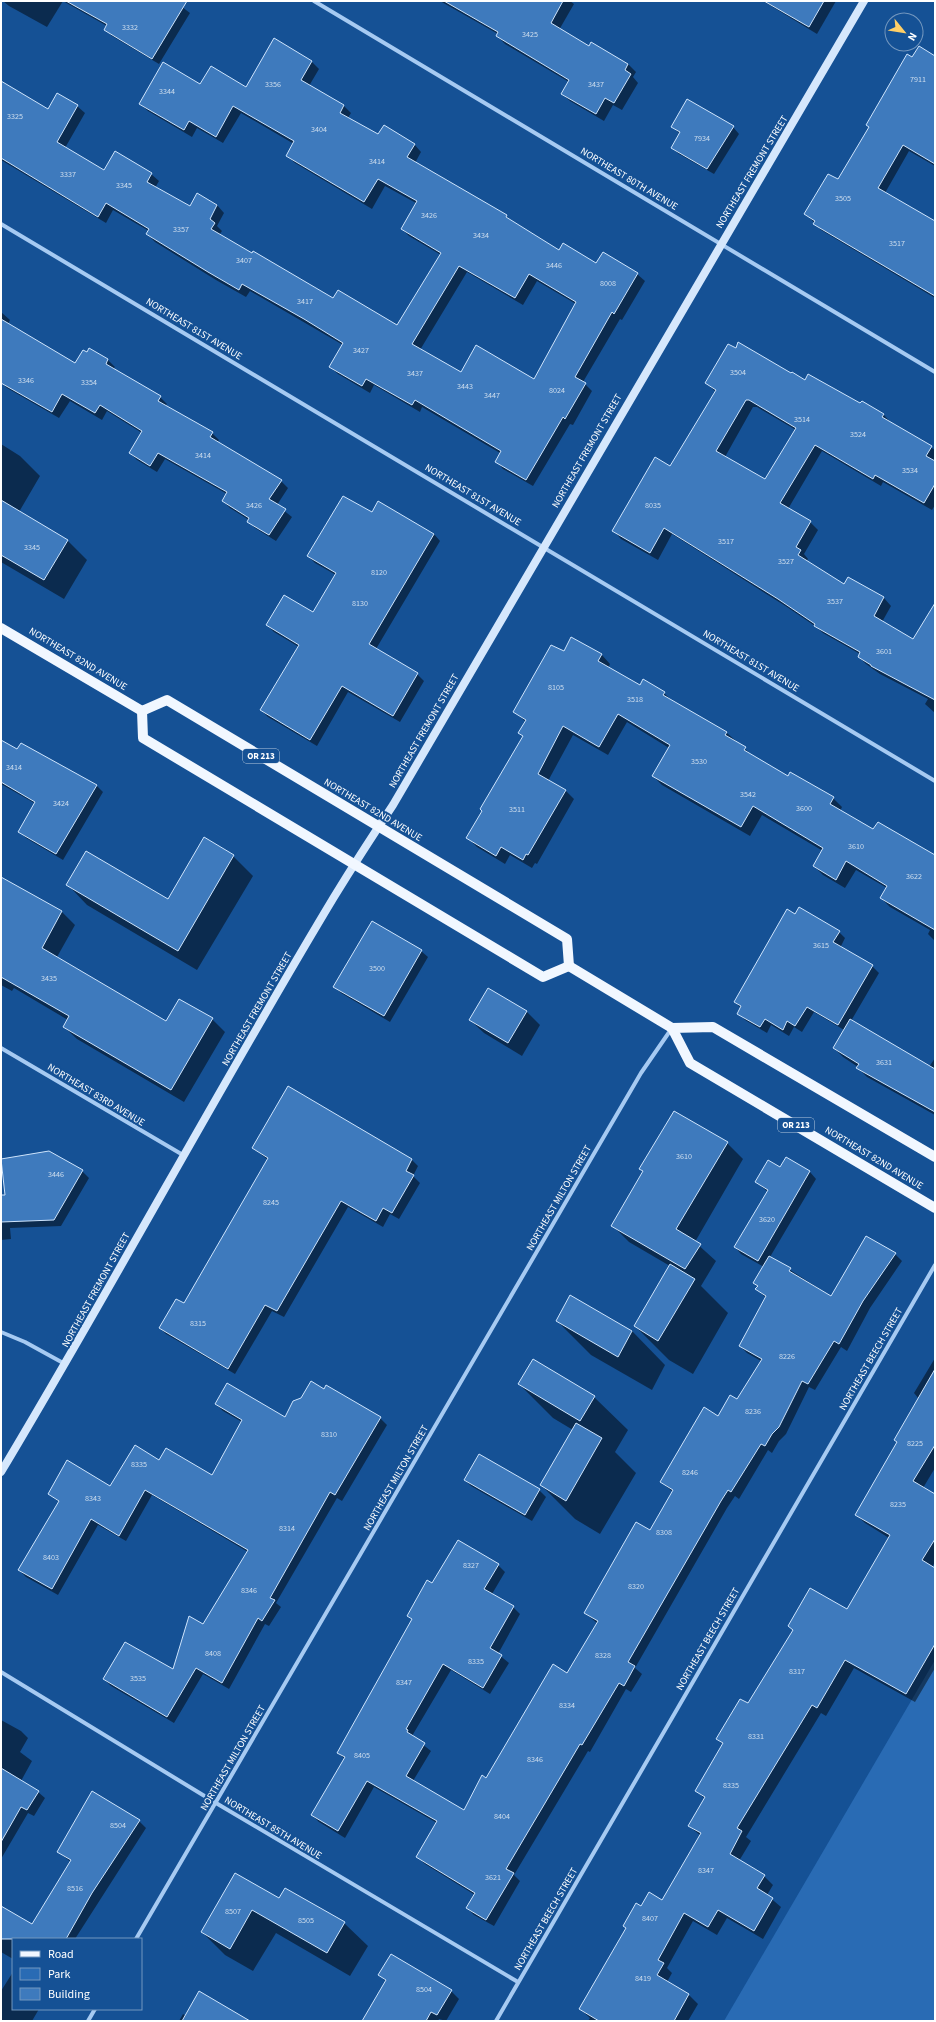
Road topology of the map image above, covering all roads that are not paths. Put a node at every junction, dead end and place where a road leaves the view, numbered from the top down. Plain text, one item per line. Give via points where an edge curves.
1 (314, 1) edge
2 (864, 1) edge
3 (1, 224) edge
4 (721, 243) junction
5 (935, 372) edge
6 (543, 546) junction
7 (1, 628) edge
8 (142, 711) junction
9 (935, 781) edge
10 (378, 828) junction
11 (355, 865) junction
12 (569, 966) junction
13 (672, 1028) junction
14 (1, 1048) edge
15 (184, 1155) junction
16 (935, 1157) edge
17 (935, 1208) edge
18 (935, 1264) edge
19 (1, 1332) edge
20 (66, 1364) junction
21 (1, 1472) edge
22 (1, 1672) edge
23 (216, 1803) junction
24 (137, 1938) edge
25 (518, 1982) junction
26 (95, 2010) edge
27 (88, 2021) edge
28 (496, 2021) edge

1 - 4 street, NORTHEAST 80TH AVENUE
2 - 4 street, NORTHEAST FREMONT STREET
3 - 6 street, NORTHEAST 81ST AVENUE
4 - 5 street, NORTHEAST 80TH AVENUE
4 - 6 street, NORTHEAST FREMONT STREET
6 - 9 street, NORTHEAST 81ST AVENUE
6 - 10 street, NORTHEAST FREMONT STREET
7 - 8 main road, NORTHEAST 82ND AVENUE
8 - 10 main road, NORTHEAST 82ND AVENUE / OR 213 via 167,700
8 - 11 main road via 143,738
10 - 11 street, NORTHEAST FREMONT STREET
10 - 12 main road, NORTHEAST 82ND AVENUE / OR 213 via 567,939
11 - 12 main road via 543,977
11 - 15 street, NORTHEAST FREMONT STREET
12 - 13 main road
13 - 16 main road via 713,1027
13 - 17 main road, NORTHEAST 82ND AVENUE / OR 213 via 690,1063
13 - 23 street, NORTHEAST MILTON STREET via 641,1073
14 - 15 street, NORTHEAST 83RD AVENUE
15 - 20 street, NORTHEAST FREMONT STREET
18 - 25 street, NORTHEAST BEECH STREET
19 - 20 street
20 - 21 street, NORTHEAST FREMONT STREET
22 - 23 street, NORTHEAST 85TH AVENUE
23 - 24 street, NORTHEAST MILTON STREET
23 - 25 street, NORTHEAST 85TH AVENUE
25 - 28 street, NORTHEAST BEECH STREET
26 - 27 street

